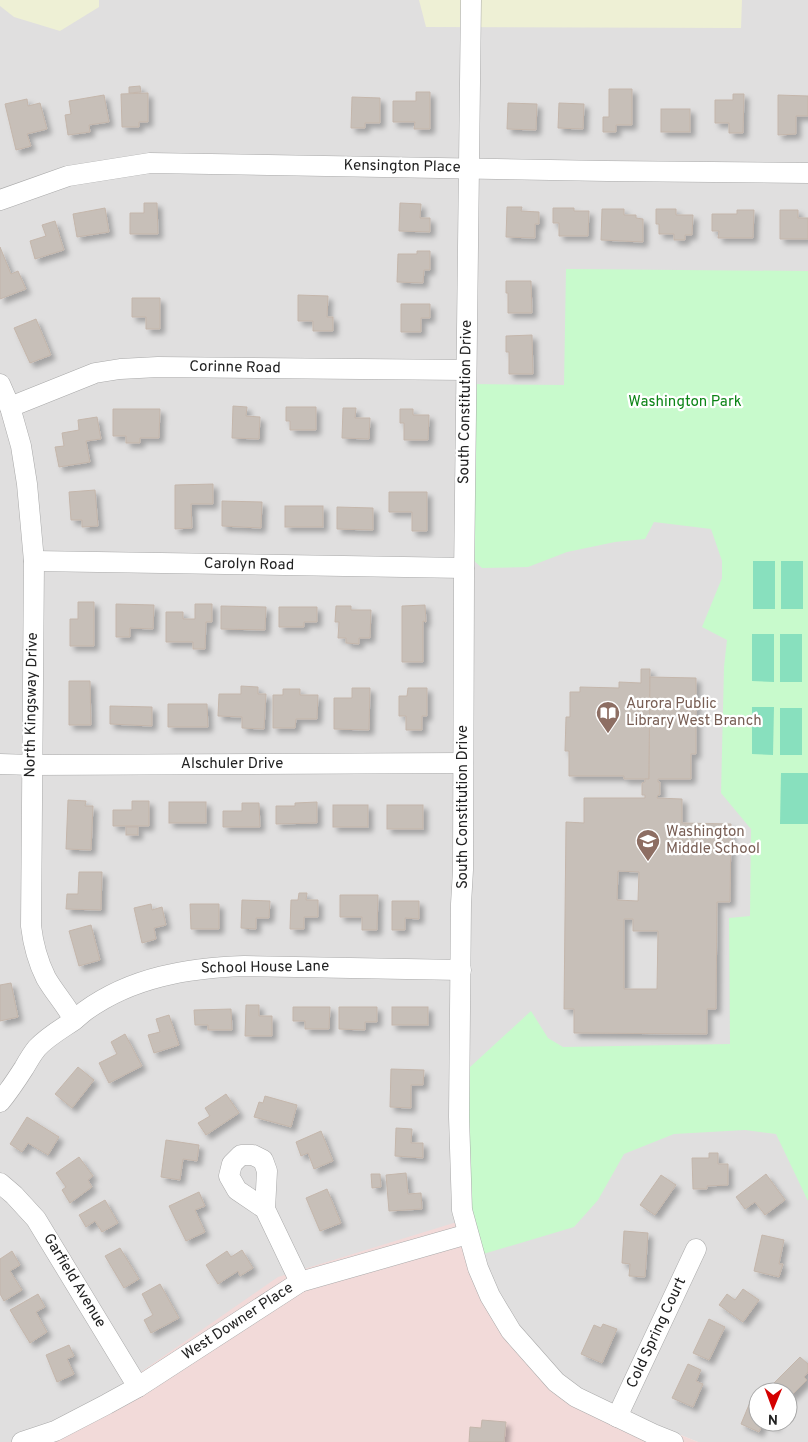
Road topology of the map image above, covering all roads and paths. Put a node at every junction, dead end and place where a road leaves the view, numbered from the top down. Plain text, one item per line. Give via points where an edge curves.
1 (471, 0) edge
2 (469, 168) junction
3 (808, 173) edge
4 (0, 200) edge
5 (466, 370) junction
6 (0, 384) edge
7 (10, 407) junction
8 (34, 561) junction
9 (464, 568) junction
10 (463, 763) junction
11 (0, 764) edge
12 (32, 765) junction
13 (461, 970) junction
14 (74, 1020) junction
15 (0, 1102) edge
16 (0, 1183) edge
17 (265, 1210) dead end
18 (468, 1234) junction
19 (696, 1249) dead end
20 (300, 1282) junction
21 (138, 1387) junction
22 (617, 1417) junction
23 (22, 1442) edge
24 (673, 1442) edge

1 - 2 street, South Constitution Drive
2 - 3 street, Kensington Place
2 - 4 street, Kensington Place via 150,163 68,176
2 - 5 street, South Constitution Drive
5 - 7 street, Corinne Road via 120,368 95,373
5 - 9 street, South Constitution Drive
6 - 7 street, North Kingsway Drive
7 - 8 street, North Kingsway Drive via 27,484
8 - 9 street, Carolyn Road
8 - 12 street, North Kingsway Drive
9 - 10 street, South Constitution Drive
10 - 12 street, Alschuler Drive
10 - 13 street, South Constitution Drive
11 - 12 street, Alschuler Drive
12 - 14 street, North Kingsway Drive via 32,938 46,978
13 - 14 street, School House Lane via 244,966 185,970 127,988
13 - 18 street, South Constitution Drive via 462,1210
14 - 15 street, School House Lane via 36,1049
16 - 21 street, Garfield Avenue via 36,1219
17 - 20 street
18 - 20 street, West Downer Place
18 - 22 street, South Constitution Drive via 490,1296 511,1331 556,1382 576,1397
19 - 22 street, Cold Spring Court
20 - 21 street, West Downer Place
21 - 23 street, West Downer Place via 55,1431
22 - 24 street, South Constitution Drive

